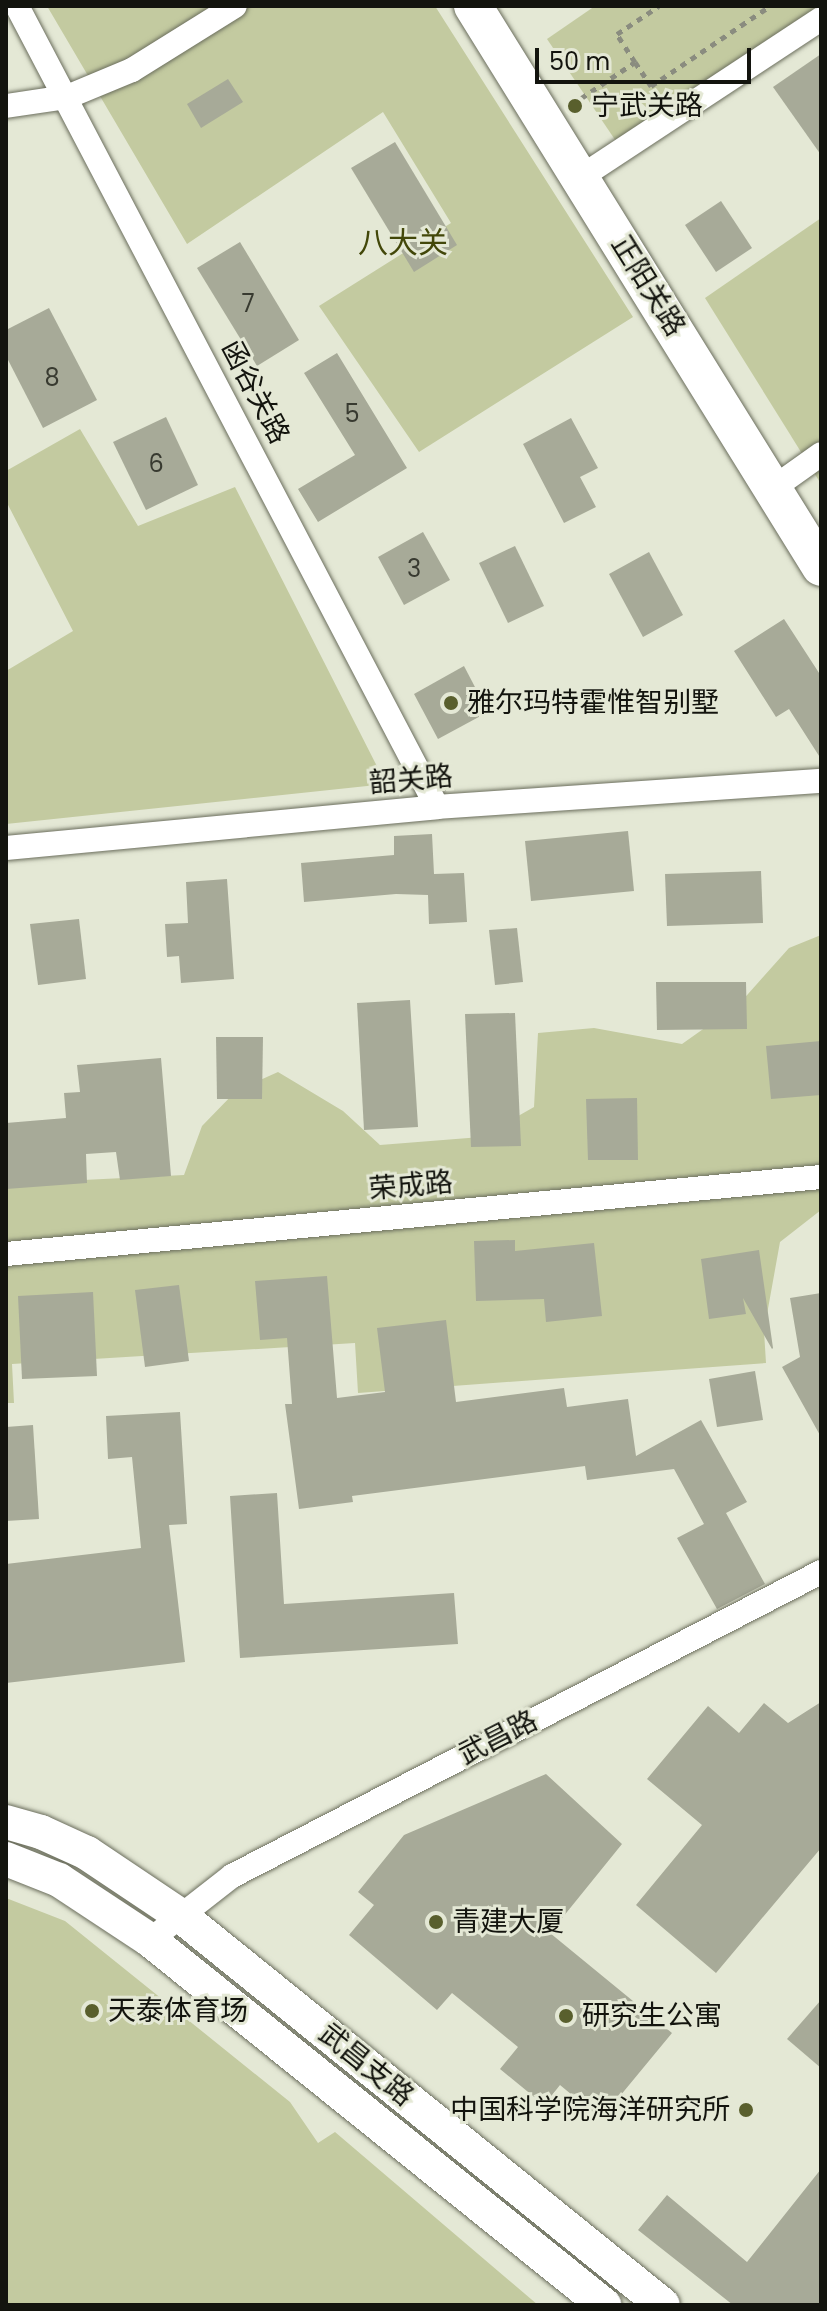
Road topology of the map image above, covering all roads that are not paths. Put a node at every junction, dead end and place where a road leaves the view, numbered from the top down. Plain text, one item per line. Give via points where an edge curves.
1 (17, 6) edge
2 (235, 6) edge
3 (473, 6) edge
4 (821, 19) edge
5 (67, 97) junction
6 (6, 106) edge
7 (581, 177) junction
8 (821, 454) edge
9 (772, 489) junction
10 (821, 567) edge
11 (821, 781) edge
12 (437, 807) junction
13 (6, 848) edge
14 (821, 1177) edge
15 (6, 1254) edge
16 (821, 1572) edge
17 (6, 1822) edge
18 (6, 1859) edge
19 (181, 1916) junction
20 (150, 1940) junction
21 (604, 2305) edge
22 (663, 2305) edge

1 - 5 street, 函谷关路
2 - 5 street via 132,70
3 - 7 main road, 正阳关路
4 - 7 street
5 - 6 street
5 - 12 street, 函谷关路
7 - 9 main road, 正阳关路
8 - 9 street
9 - 10 main road, 正阳关路
11 - 12 street, 韶关路
12 - 13 street, 韶关路
14 - 15 street, 荣成路
16 - 19 street, 武昌路 via 232,1876
17 - 19 street via 87,1853
18 - 20 street via 59,1880
19 - 20 street, 武昌路
19 - 22 street, 武昌支路
20 - 21 street, 武昌支路

